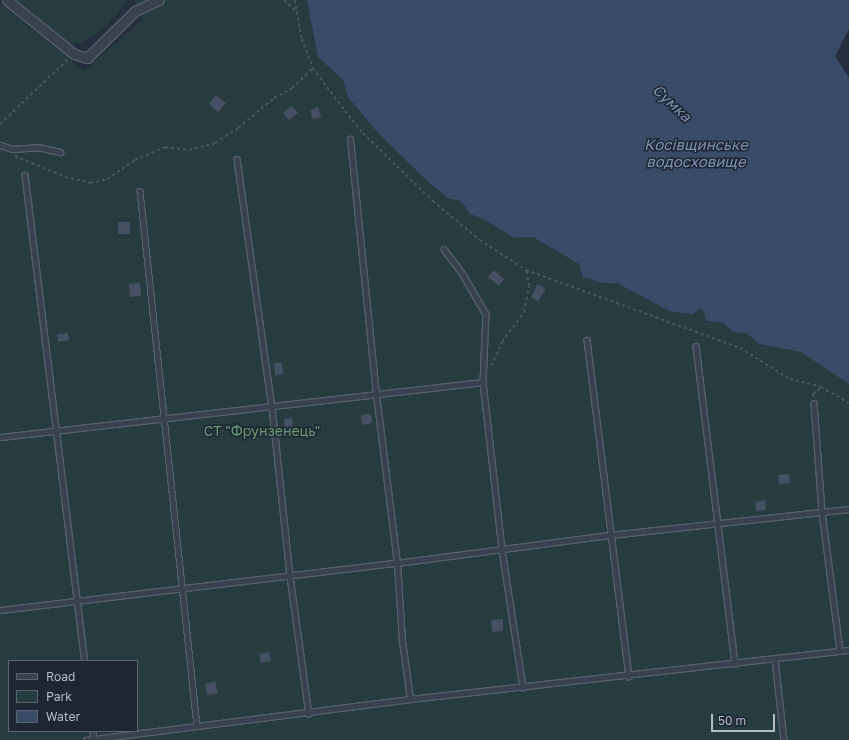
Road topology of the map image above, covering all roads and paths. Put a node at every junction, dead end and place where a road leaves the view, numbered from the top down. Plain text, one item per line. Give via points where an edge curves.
1 (7, 0) edge
2 (159, 0) edge
3 (284, 0) edge
4 (295, 0) edge
5 (299, 13) junction
6 (74, 54) junction
7 (313, 68) junction
8 (0, 124) edge
9 (350, 139) dead end
10 (0, 145) edge
11 (60, 152) dead end
12 (12, 154) dead end
13 (236, 159) dead end
14 (25, 175) dead end
15 (140, 191) dead end
16 (444, 249) dead end
17 (526, 270) junction
18 (587, 340) dead end
19 (696, 346) dead end
20 (489, 368) dead end
21 (482, 382) junction
22 (821, 386) junction
23 (376, 395) junction
24 (814, 403) joint
25 (849, 403) edge
26 (272, 407) junction
27 (162, 421) junction
28 (58, 432) junction
29 (0, 438) edge
30 (849, 509) edge
31 (822, 512) junction
32 (716, 523) junction
33 (610, 535) junction
34 (502, 550) junction
35 (397, 563) junction
36 (290, 576) junction
37 (183, 588) junction
38 (78, 600) junction
39 (0, 610) edge
40 (849, 650) edge
41 (840, 651) junction
42 (775, 659) junction
43 (85, 660) edge
44 (735, 664) junction
45 (628, 676) junction
46 (523, 687) junction
47 (410, 699) junction
48 (309, 714) junction
49 (197, 726) junction
50 (94, 739) edge
51 (86, 740) edge
52 (784, 740) edge

1 - 6 street
2 - 6 street via 135,11 94,54 87,58
3 - 5 path
4 - 5 path
5 - 7 path via 302,39
6 - 8 path
7 - 12 path via 292,88 274,98 238,128 215,143 189,150 165,147 136,160 107,179 90,183 65,177
7 - 17 path via 363,133 433,201 480,240
9 - 23 lane
10 - 11 lane via 12,149 38,147
13 - 26 lane
14 - 28 lane
15 - 27 lane
16 - 21 lane via 462,273 486,314
17 - 20 path via 529,286 524,312 502,342
17 - 22 path via 740,348 790,379
18 - 33 lane
19 - 32 lane
21 - 23 lane
21 - 34 lane
22 - 24 path via 813,394
22 - 25 path
23 - 26 lane
23 - 35 lane
24 - 31 lane
26 - 27 lane
26 - 36 lane
27 - 28 lane
27 - 37 lane
28 - 29 lane
28 - 38 lane
30 - 31 lane
31 - 32 lane
31 - 41 lane
32 - 33 lane
32 - 44 lane
33 - 34 lane
33 - 45 lane
34 - 35 lane
34 - 46 lane
35 - 36 lane
35 - 47 lane via 402,641
36 - 37 lane
36 - 48 lane
37 - 38 lane
37 - 49 lane
38 - 39 lane
38 - 43 lane
40 - 41 lane
41 - 42 lane
42 - 44 lane
42 - 52 lane
44 - 45 lane
45 - 46 lane
46 - 47 lane
47 - 48 lane
48 - 49 lane
49 - 50 lane
50 - 51 lane

